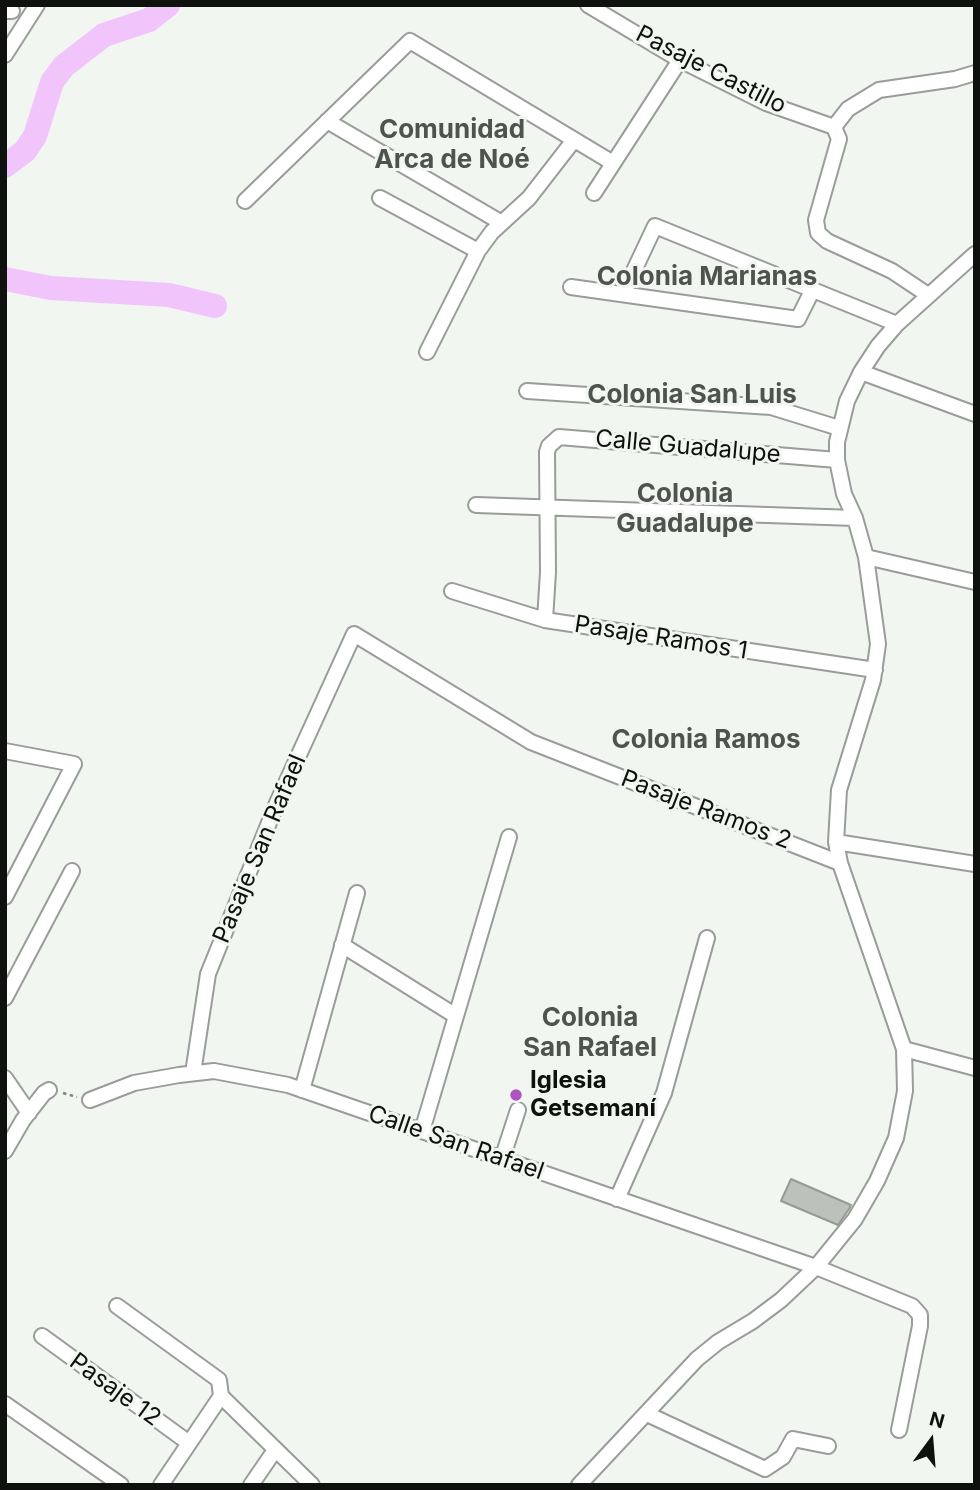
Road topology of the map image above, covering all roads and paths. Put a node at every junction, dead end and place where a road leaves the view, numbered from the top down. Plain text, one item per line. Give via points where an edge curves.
1 (37, 5) edge
2 (588, 5) edge
3 (604, 9) edge
4 (5, 55) edge
5 (680, 60) junction
6 (975, 73) edge
7 (327, 121) junction
8 (835, 128) junction
9 (574, 140) junction
10 (613, 163) junction
11 (594, 193) dead end
12 (380, 198) dead end
13 (245, 201) dead end
14 (502, 223) junction
15 (478, 251) junction
16 (975, 254) edge
17 (570, 287) dead end
18 (813, 289) junction
19 (623, 294) junction
20 (928, 295) junction
21 (897, 324) junction
22 (427, 352) dead end
23 (861, 372) junction
24 (527, 391) dead end
25 (975, 414) edge
26 (839, 428) junction
27 (837, 460) junction
28 (476, 505) dead end
29 (547, 508) junction
30 (855, 518) junction
31 (866, 557) junction
32 (975, 582) edge
33 (452, 591) dead end
34 (545, 620) junction
35 (354, 634) joint
36 (875, 670) junction
37 (5, 751) edge
38 (509, 837) dead end
39 (836, 842) junction
40 (841, 863) junction
41 (975, 864) edge
42 (72, 871) dead end
43 (6, 892) edge
44 (357, 893) dead end
45 (706, 938) dead end
46 (342, 945) junction
47 (5, 999) edge
48 (456, 1016) junction
49 (904, 1049) junction
50 (975, 1068) edge
51 (193, 1073) junction
52 (5, 1078) edge
53 (49, 1090) joint
54 (302, 1090) junction
55 (90, 1100) joint
56 (518, 1110) dead end
57 (29, 1113) junction
58 (422, 1131) junction
59 (6, 1146) edge
60 (502, 1159) junction
61 (617, 1199) junction
62 (816, 1268) junction
63 (117, 1306) dead end
64 (42, 1336) dead end
65 (221, 1396) junction
66 (5, 1404) edge
67 (647, 1413) junction
68 (899, 1430) dead end
69 (189, 1443) junction
70 (828, 1446) dead end
71 (275, 1450) junction
72 (114, 1483) edge
73 (161, 1485) edge
74 (251, 1485) edge
75 (312, 1485) edge
76 (579, 1485) edge

1 - 4 street
2 - 3 street, Pasaje Castillo
3 - 5 street, Pasaje Castillo
5 - 8 street, Pasaje Castillo via 766,103
5 - 10 street
6 - 8 street via 879,90 848,109
7 - 9 street via 410,41
7 - 13 street
7 - 14 street
8 - 20 street via 839,139 816,220 818,233
9 - 10 street
9 - 14 street via 529,198
10 - 11 street
12 - 15 street
14 - 15 street
15 - 22 street
16 - 20 street
17 - 19 street
18 - 19 street via 799,319
18 - 19 street via 655,226
18 - 21 street
20 - 21 street
21 - 23 street
23 - 25 street
23 - 26 street
24 - 26 street via 771,408
26 - 27 street
27 - 29 street, Calle Guadalupe via 559,437 547,452
27 - 30 street
28 - 29 street
29 - 30 street
29 - 34 street
30 - 31 street
31 - 32 street
31 - 36 street via 878,644
33 - 34 street, Pasaje Ramos 1
34 - 36 street, Pasaje Ramos 1
35 - 40 street, Pasaje Ramos 2 via 531,742
35 - 51 street, Pasaje San Rafael via 277,803 208,974
36 - 39 street via 839,790
37 - 43 street via 74,764
38 - 48 street
39 - 40 street
39 - 41 street
40 - 49 street
42 - 47 street
44 - 46 street
45 - 61 street via 664,1093
46 - 48 street
46 - 54 street
48 - 58 street
49 - 50 street
49 - 62 street via 905,1091 896,1138 855,1219
51 - 54 street, Calle San Rafael via 214,1071
51 - 55 street, Calle San Rafael via 134,1083
52 - 57 street
53 - 55 path
53 - 57 street
54 - 58 street, Calle San Rafael
56 - 60 street
57 - 59 street
58 - 60 street, Calle San Rafael
60 - 61 street, Calle San Rafael
61 - 62 street, Calle San Rafael
62 - 67 street via 781,1300 697,1359
62 - 68 street, Calle San Rafael via 912,1306 920,1315
63 - 65 street via 219,1380
64 - 69 street, Pasaje 12
65 - 69 street
65 - 71 street
66 - 72 street
67 - 70 street via 765,1469 783,1457 793,1439
67 - 76 street
69 - 73 street
71 - 74 street
71 - 75 street

